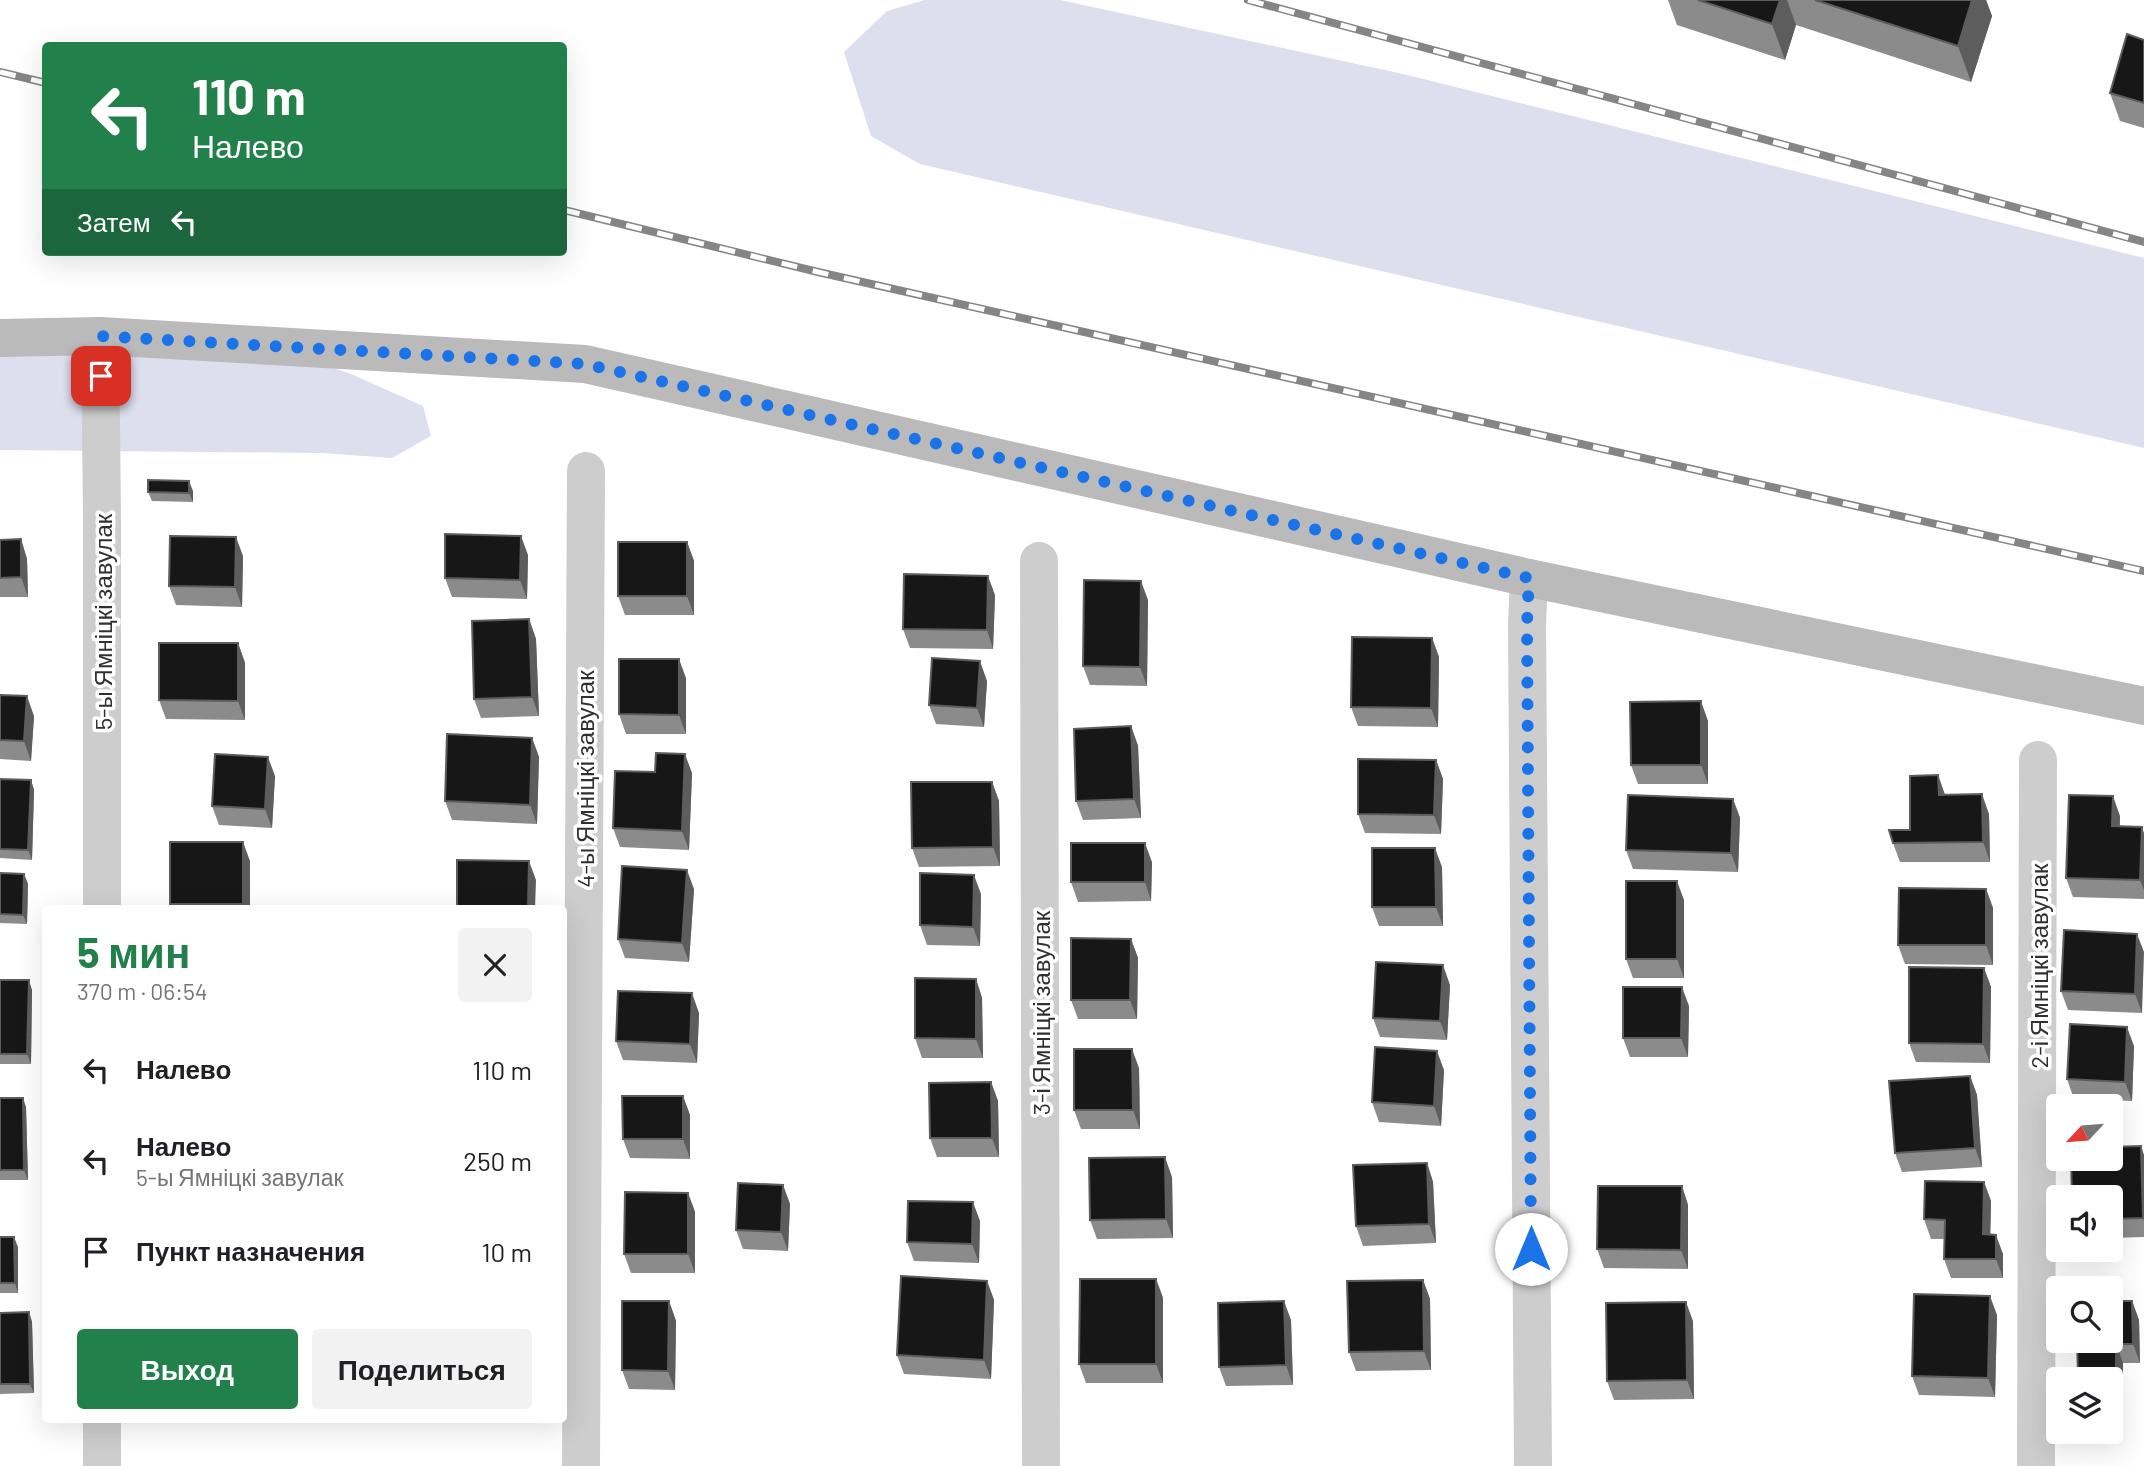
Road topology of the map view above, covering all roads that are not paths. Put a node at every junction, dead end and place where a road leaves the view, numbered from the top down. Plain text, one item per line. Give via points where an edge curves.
1 (100, 336) junction
2 (0, 338) edge
3 (586, 471) dead end
4 (1039, 561) dead end
5 (1529, 578) junction
6 (2144, 706) edge
7 (2038, 760) dead end
8 (102, 905) edge
9 (102, 1423) edge
10 (102, 1466) edge
11 (581, 1466) edge
12 (1041, 1466) edge
13 (1533, 1466) edge
14 (2036, 1466) edge

1 - 2 main road
1 - 5 main road via 585,364
1 - 8 street, 5-ы Ямніцкі завулак
3 - 11 street, 4-ы Ямніцкі завулак
4 - 12 street, 3-і Ямніцкі завулак
5 - 6 main road
5 - 13 street
7 - 14 street, 2-і Ямніцкі завулак
9 - 10 street

